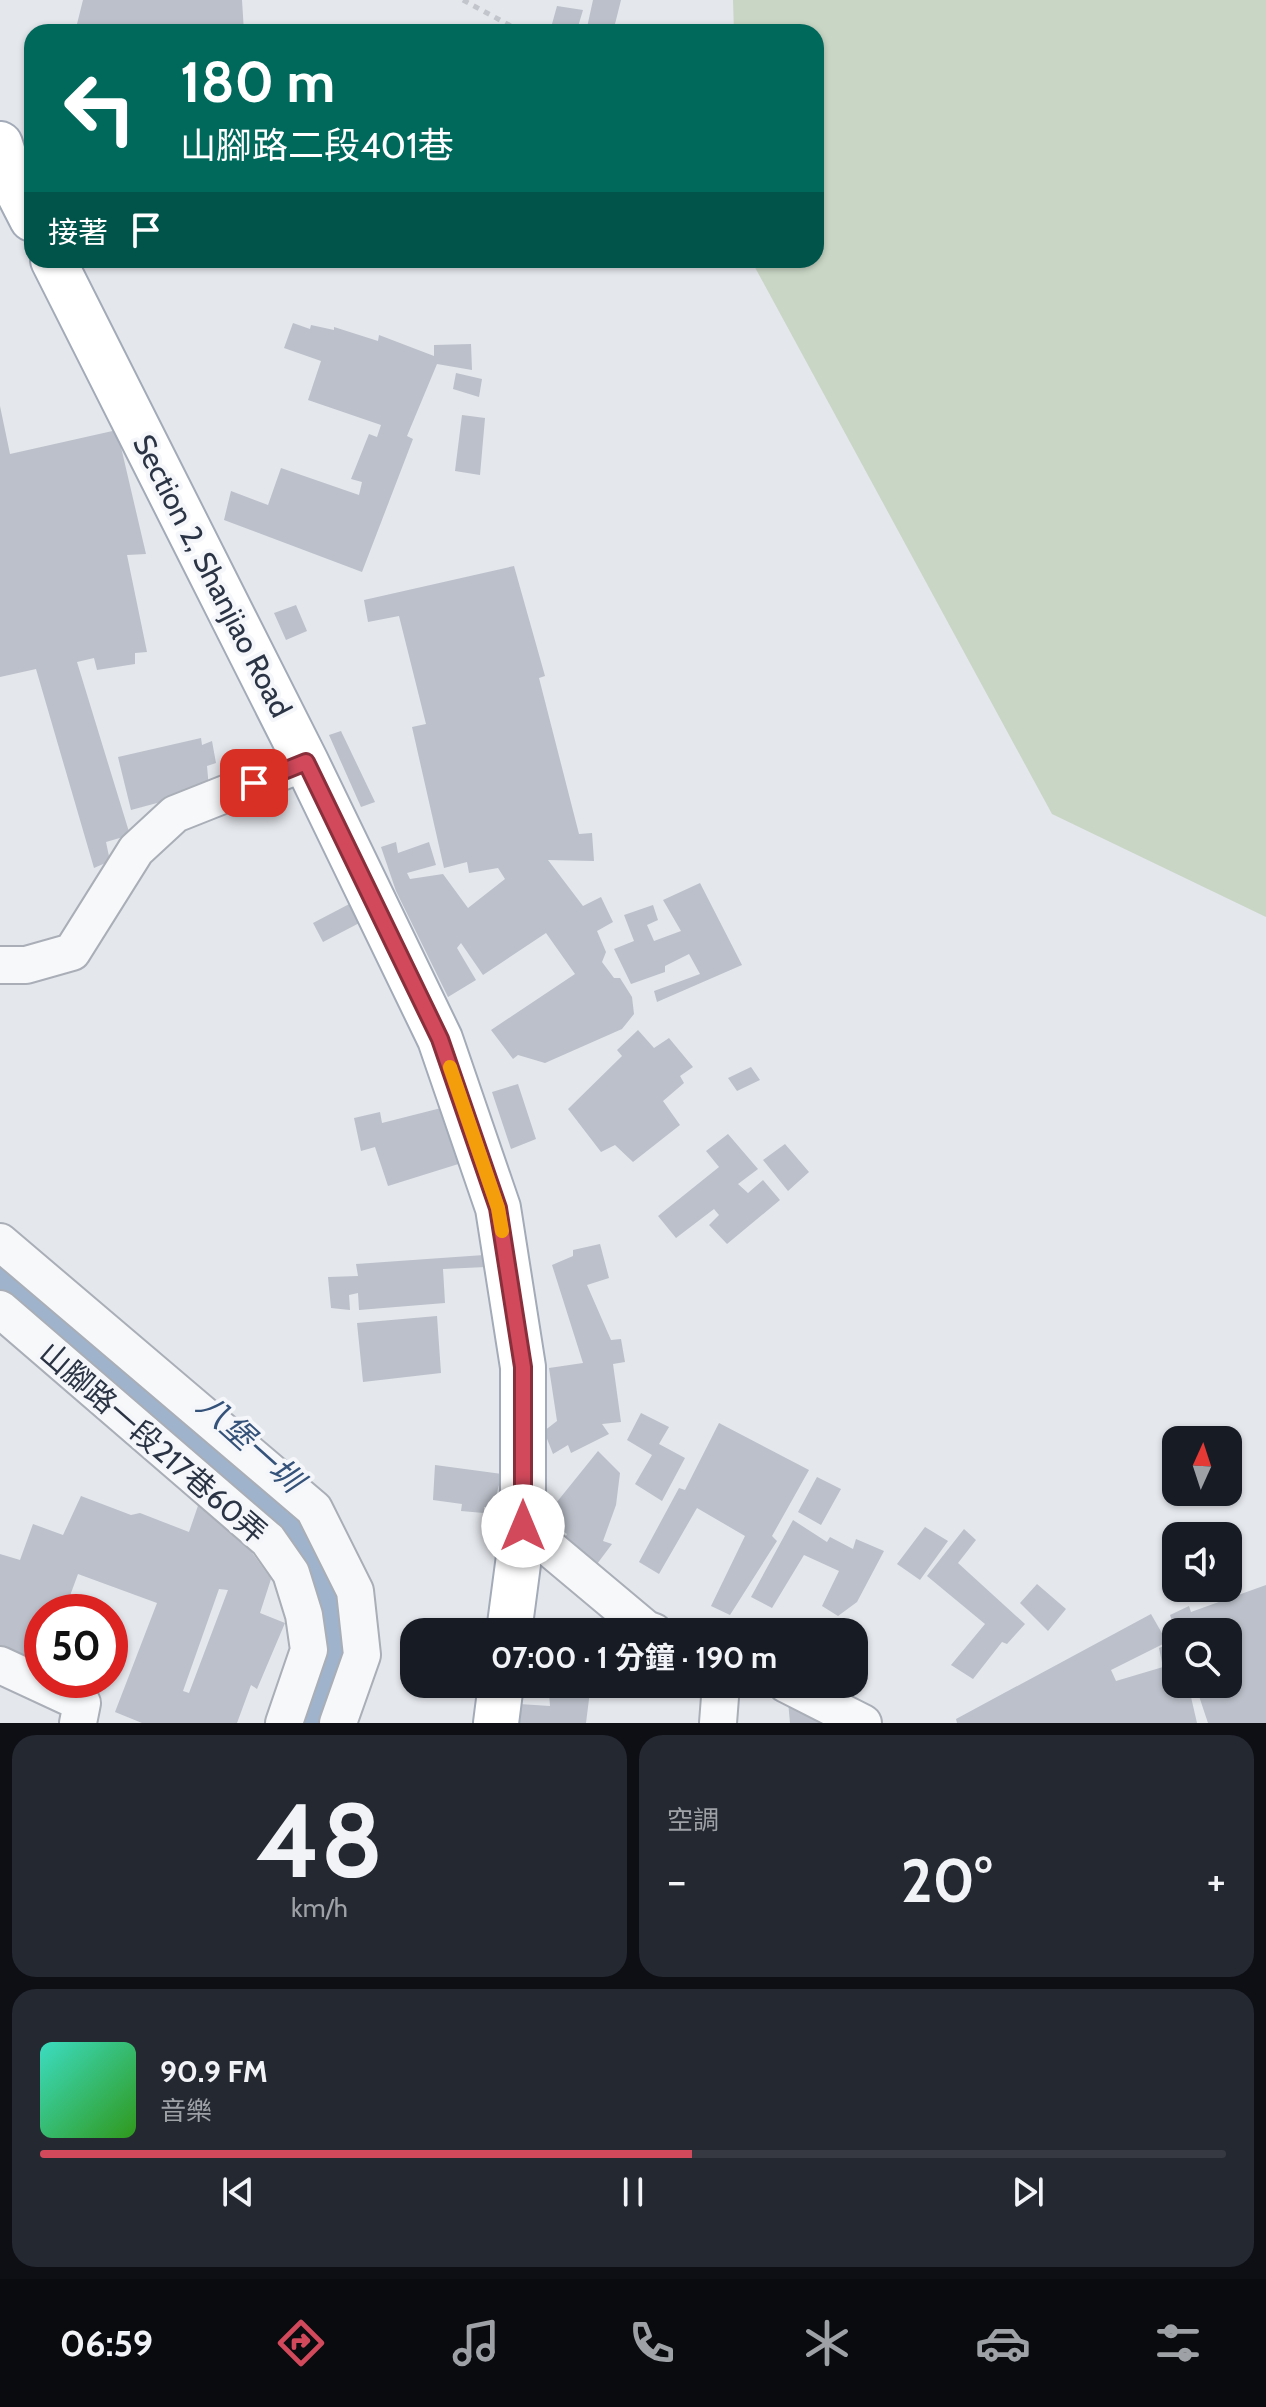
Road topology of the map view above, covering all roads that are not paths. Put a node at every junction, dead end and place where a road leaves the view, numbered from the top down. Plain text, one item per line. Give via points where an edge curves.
1 (0, 144) edge
2 (24, 203) edge
3 (57, 268) edge
4 (306, 762) junction
5 (0, 965) edge
6 (0, 1242) edge
7 (0, 1309) edge
8 (523, 1526) junction
9 (511, 1618) edge
10 (633, 1618) edge
11 (0, 1665) edge
12 (499, 1698) edge
13 (720, 1698) edge
14 (814, 1698) edge
15 (78, 1723) edge
16 (284, 1723) edge
17 (338, 1723) edge
18 (496, 1723) edge
19 (718, 1723) edge
20 (863, 1723) edge

1 - 2 main road
3 - 4 main road, Section 2, Shanjiao Road
4 - 5 lane via 175,814 136,850 72,952 26,965
4 - 8 main road, Section 2, Shanjiao Road via 440,1039 498,1208 523,1367
6 - 17 lane via 314,1509 355,1591 362,1655
7 - 16 lane, 山腳路一段217巷60弄 via 268,1540 284,1562 304,1615 309,1650
8 - 9 main road, Section 2, Shanjiao Road
8 - 10 lane
11 - 15 lane via 82,1703
12 - 18 main road
13 - 19 lane
14 - 20 lane

